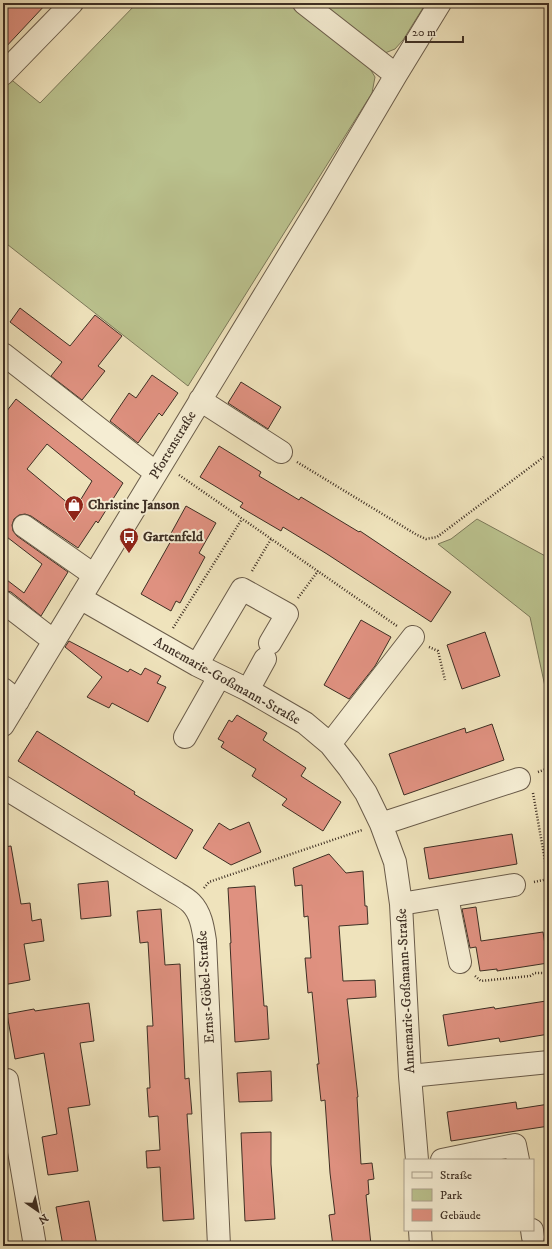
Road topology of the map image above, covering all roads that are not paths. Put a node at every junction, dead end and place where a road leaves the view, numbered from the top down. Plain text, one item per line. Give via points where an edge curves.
1 (72, 3) edge
2 (304, 3) edge
3 (440, 3) edge
4 (3, 74) edge
5 (396, 75) junction
6 (3, 354) edge
7 (200, 400) junction
8 (281, 452) road end
9 (159, 468) junction
10 (24, 526) dead end
11 (94, 575) junction
12 (80, 598) junction
13 (3, 602) edge
14 (412, 637) road end
15 (54, 641) junction
16 (197, 665) junction
17 (219, 677) junction
18 (248, 690) junction
19 (10, 695) edge
20 (3, 725) edge
21 (186, 737) dead end
22 (330, 744) junction
23 (526, 784) road end
24 (3, 787) edge
25 (381, 824) junction
26 (514, 885) dead end
27 (447, 897) junction
28 (401, 904) junction
29 (460, 962) road end
30 (549, 1062) edge
31 (410, 1076) junction
32 (7, 1080) dead end
33 (463, 1158) edge
34 (417, 1159) edge
35 (452, 1159) edge
36 (518, 1159) edge
37 (420, 1231) edge
38 (35, 1246) edge
39 (219, 1246) edge
40 (421, 1246) edge

1 - 4 street
2 - 5 street
3 - 5 street, Pfortenstraße
5 - 7 street, Pfortenstraße
6 - 9 street
7 - 8 street
7 - 9 street, Pfortenstraße
9 - 11 street, Pfortenstraße
10 - 11 street
11 - 12 street, Pfortenstraße
12 - 15 street, Pfortenstraße
12 - 16 street, Annemarie-Goßmann-Straße
13 - 15 street
14 - 22 street
15 - 19 street, Pfortenstraße
16 - 17 street, Annemarie-Goßmann-Straße
16 - 18 street via 242,589 286,614
17 - 18 street, Annemarie-Goßmann-Straße
17 - 21 street
18 - 22 street, Annemarie-Goßmann-Straße via 305,723
19 - 20 street, Pfortenstraße
22 - 25 street, Annemarie-Goßmann-Straße via 366,793
23 - 25 street
24 - 39 street, Ernst-Göbel-Straße via 175,892 191,903 197,911 205,941
25 - 28 street, Annemarie-Goßmann-Straße via 395,862
26 - 27 street
27 - 28 street
27 - 29 street
28 - 31 street, Annemarie-Goßmann-Straße
30 - 31 street
31 - 34 street, Annemarie-Goßmann-Straße
32 - 38 street
33 - 35 street
33 - 36 street via 514,1145
37 - 40 street

